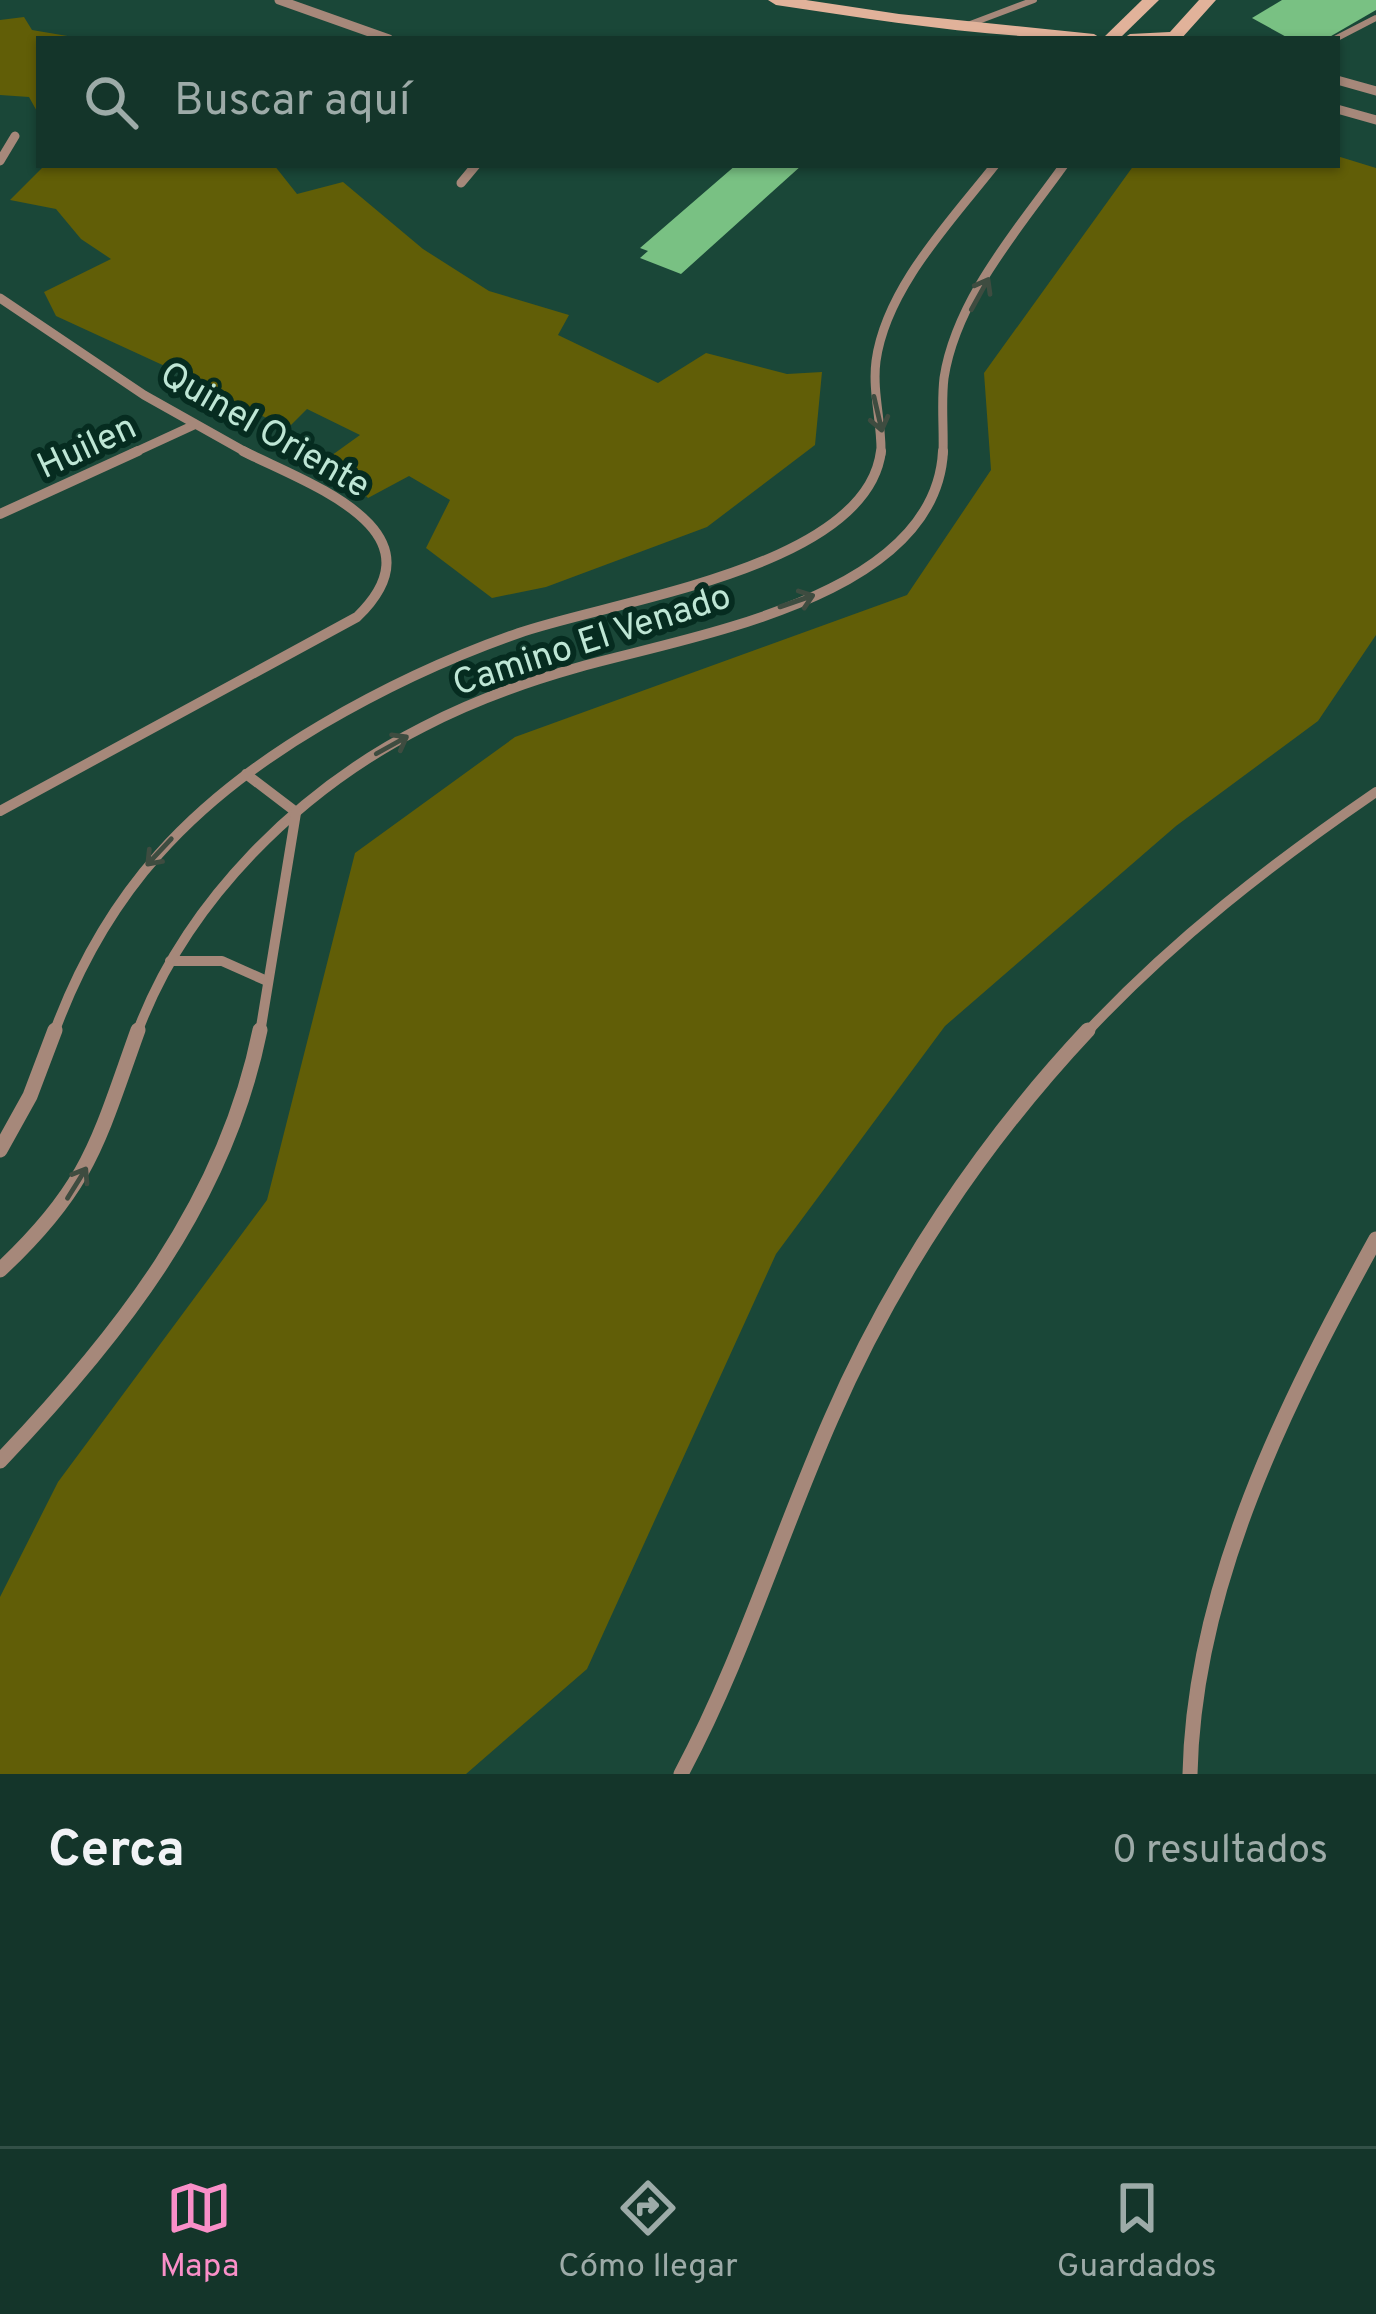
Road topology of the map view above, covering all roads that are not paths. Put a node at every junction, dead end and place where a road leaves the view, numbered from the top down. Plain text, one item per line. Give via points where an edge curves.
1 (279, 0) edge
2 (776, 0) edge
3 (1034, 0) edge
4 (1151, 0) edge
5 (1208, 0) edge
6 (1374, 21) edge
7 (965, 26) junction
8 (381, 36) edge
9 (1064, 36) edge
10 (1113, 36) edge
11 (1179, 36) edge
12 (1340, 37) edge
13 (1340, 81) edge
14 (1376, 91) edge
15 (1340, 111) edge
16 (1376, 120) edge
17 (15, 136) dead end
18 (0, 161) edge
19 (474, 168) edge
20 (993, 168) edge
21 (1062, 168) edge
22 (461, 183) dead end
23 (0, 298) edge
24 (194, 425) junction
25 (0, 514) edge
26 (246, 774) junction
27 (1376, 792) edge
28 (0, 811) edge
29 (296, 812) junction
30 (170, 962) junction
31 (267, 981) junction
32 (0, 1150) edge
33 (1376, 1239) edge
34 (0, 1270) edge
35 (0, 1461) edge
36 (681, 1774) edge
37 (1190, 1774) edge

1 - 8 street
2 - 7 street
3 - 7 lane
4 - 10 street
5 - 11 street
6 - 12 lane
7 - 9 street
13 - 14 street
15 - 16 street
17 - 18 street
19 - 22 street
20 -> 26 street, Camino El Venado via 924,262 880,341 874,394 884,455 879,476 851,513 766,558 567,616 416,673 321,722
29 -> 21 street, Camino El Venado via 390,745 452,715 820,593 894,549 941,480 942,394 952,349
23 - 24 street, Quinel Oriente
24 - 25 street, Huilen
24 - 28 street, Quinel Oriente via 370,524 389,553 385,586 357,617
26 - 29 street
26 -> 32 street, Camino El Venado via 153,857 105,921 64,1005 35,1092
27 - 36 street via 1272,861 1144,968 984,1153 927,1236 835,1408 742,1648
29 - 30 street, Camino El Venado via 223,887
29 - 31 street
30 - 31 street via 222,961
34 -> 30 street, Camino El Venado via 52,1221 93,1158 134,1036
31 - 35 street via 237,1118 194,1215 127,1318
33 - 37 street via 1306,1376 1242,1535 1192,1701

